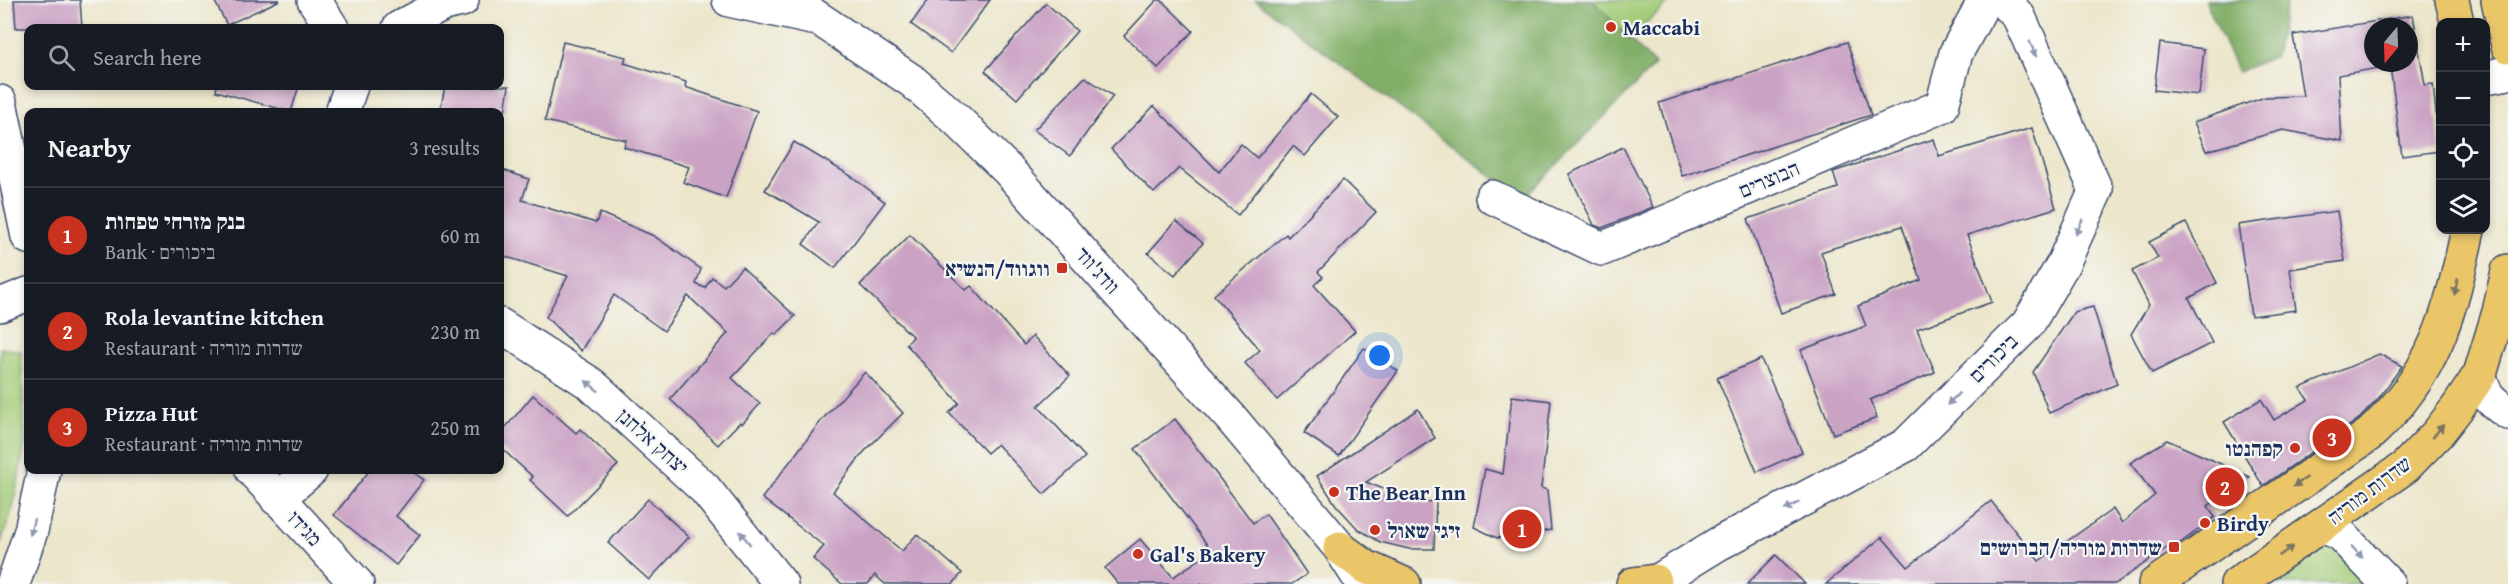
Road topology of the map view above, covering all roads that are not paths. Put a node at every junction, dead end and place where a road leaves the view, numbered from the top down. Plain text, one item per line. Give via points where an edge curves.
1 (314, 0) edge
2 (462, 0) edge
3 (729, 0) edge
4 (791, 0) edge
5 (1985, 0) edge
6 (2002, 0) edge
7 (2452, 0) edge
8 (2498, 0) edge
9 (2456, 18) edge
10 (820, 20) junction
11 (329, 24) edge
12 (406, 24) edge
13 (2508, 46) edge
14 (2508, 74) edge
15 (2490, 76) edge
16 (350, 90) edge
17 (0, 102) edge
18 (343, 108) edge
19 (1492, 197) dead end
20 (24, 218) edge
21 (2467, 234) edge
22 (2508, 271) edge
23 (24, 295) edge
24 (0, 304) edge
25 (504, 328) edge
26 (2480, 374) junction
27 (2508, 413) edge
28 (43, 474) edge
29 (255, 474) edge
30 (306, 474) edge
31 (277, 499) junction
32 (2322, 526) junction
33 (1340, 548) junction
34 (1647, 583) edge
35 (13, 584) edge
36 (357, 584) edge
37 (781, 584) edge
38 (1364, 584) edge
39 (1404, 584) edge
40 (2155, 584) edge
41 (2237, 584) edge
42 (2388, 584) edge

1 - 11 street
2 - 12 street via 444,4
3 - 10 street
4 - 10 street, וודג'ווד
5 - 19 street, הבוצרים via 1956,53 1942,106 1602,249
6 -> 34 street, ביכורים via 2019,17 2096,190 2062,264 2028,324 1906,446
7 - 9 main road
8 - 13 main road
10 - 33 street, וודג'ווד via 912,81 1008,170 1231,418
14 - 15 street
16 - 18 street
17 - 20 street
21 -> 40 main road via 2452,302 2434,352 2393,413 2370,434
22 - 26 main road, שדרות מוריה
23 - 24 street
37 -> 25 street, יצחק אלחנן via 705,489 591,384
26 - 27 street via 2484,392
32 -> 26 main road, שדרות מוריה via 2405,467 2458,407
28 -> 35 street via 31,531
29 - 31 street, מגידו
30 - 31 street
31 - 36 street, מגידו
41 -> 32 main road, שדרות מוריה
32 -> 42 street via 2339,533
33 - 38 street, וודג'ווד
33 - 39 main road via 1366,567

